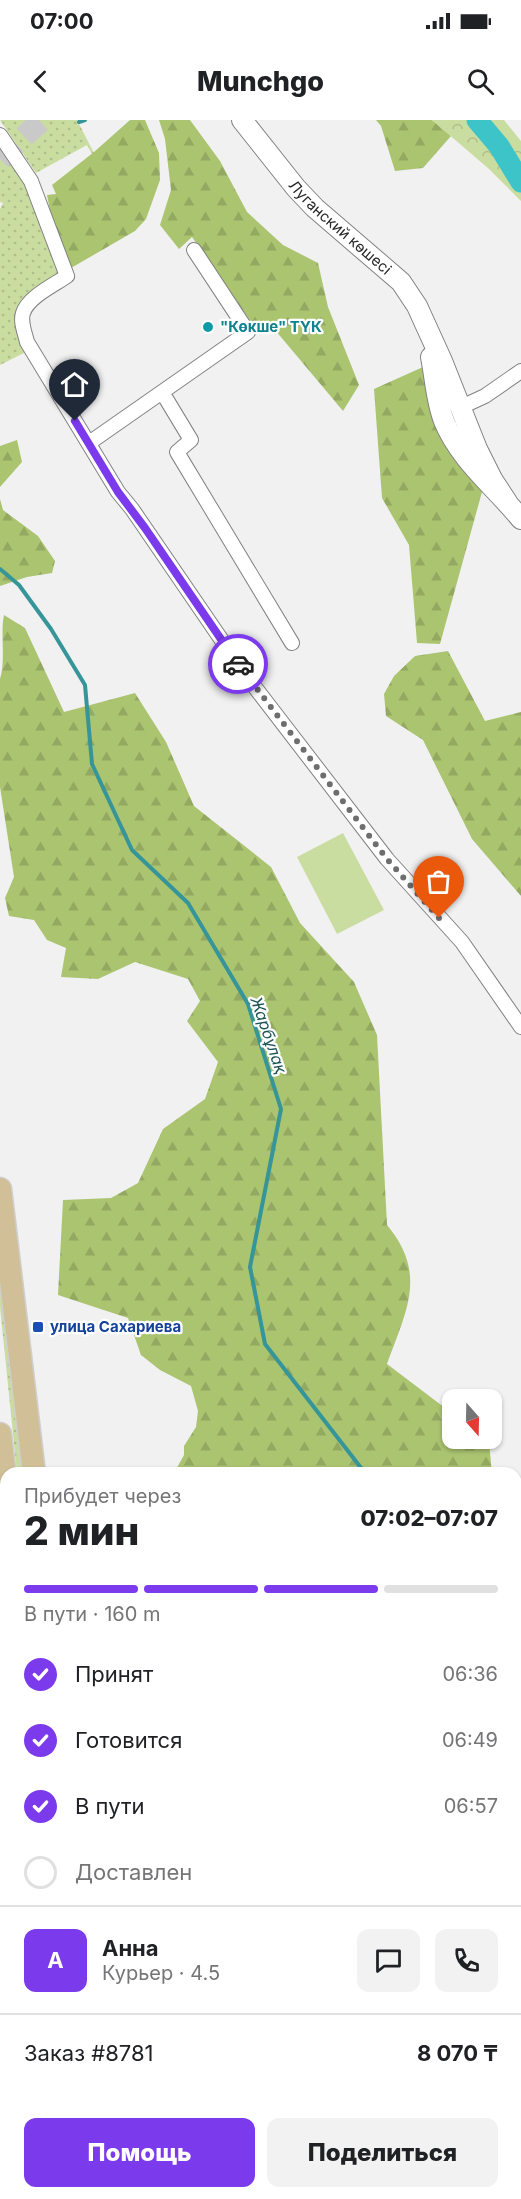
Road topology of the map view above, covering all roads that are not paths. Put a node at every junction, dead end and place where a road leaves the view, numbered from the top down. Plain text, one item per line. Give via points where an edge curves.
1 (242, 120) edge
2 (0, 135) edge
3 (194, 250) dead end
4 (431, 339) junction
5 (521, 371) edge
6 (162, 392) junction
7 (459, 408) junction
8 (89, 443) junction
9 (507, 502) junction
10 (521, 519) edge
11 (292, 643) dead end
12 (521, 1027) edge
13 (0, 1189) edge
14 (0, 1434) edge
15 (4, 1467) edge
16 (32, 1467) edge

1 - 4 street, Луганский көшесі via 315,208 401,282
2 - 8 street via 31,181 67,276 31,300 23,313 27,342
3 - 6 street via 248,332
4 - 7 street, Луганский көшесі
4 - 9 street, Луганский көшесі via 443,419 455,442
5 - 7 street
6 - 8 street
6 - 11 street via 191,440 177,452
7 - 9 street, Луганский көшесі
8 - 12 street via 118,492 247,677 387,859 462,942
9 - 10 street, Луганский көшесі
13 - 16 main road
14 - 15 main road

